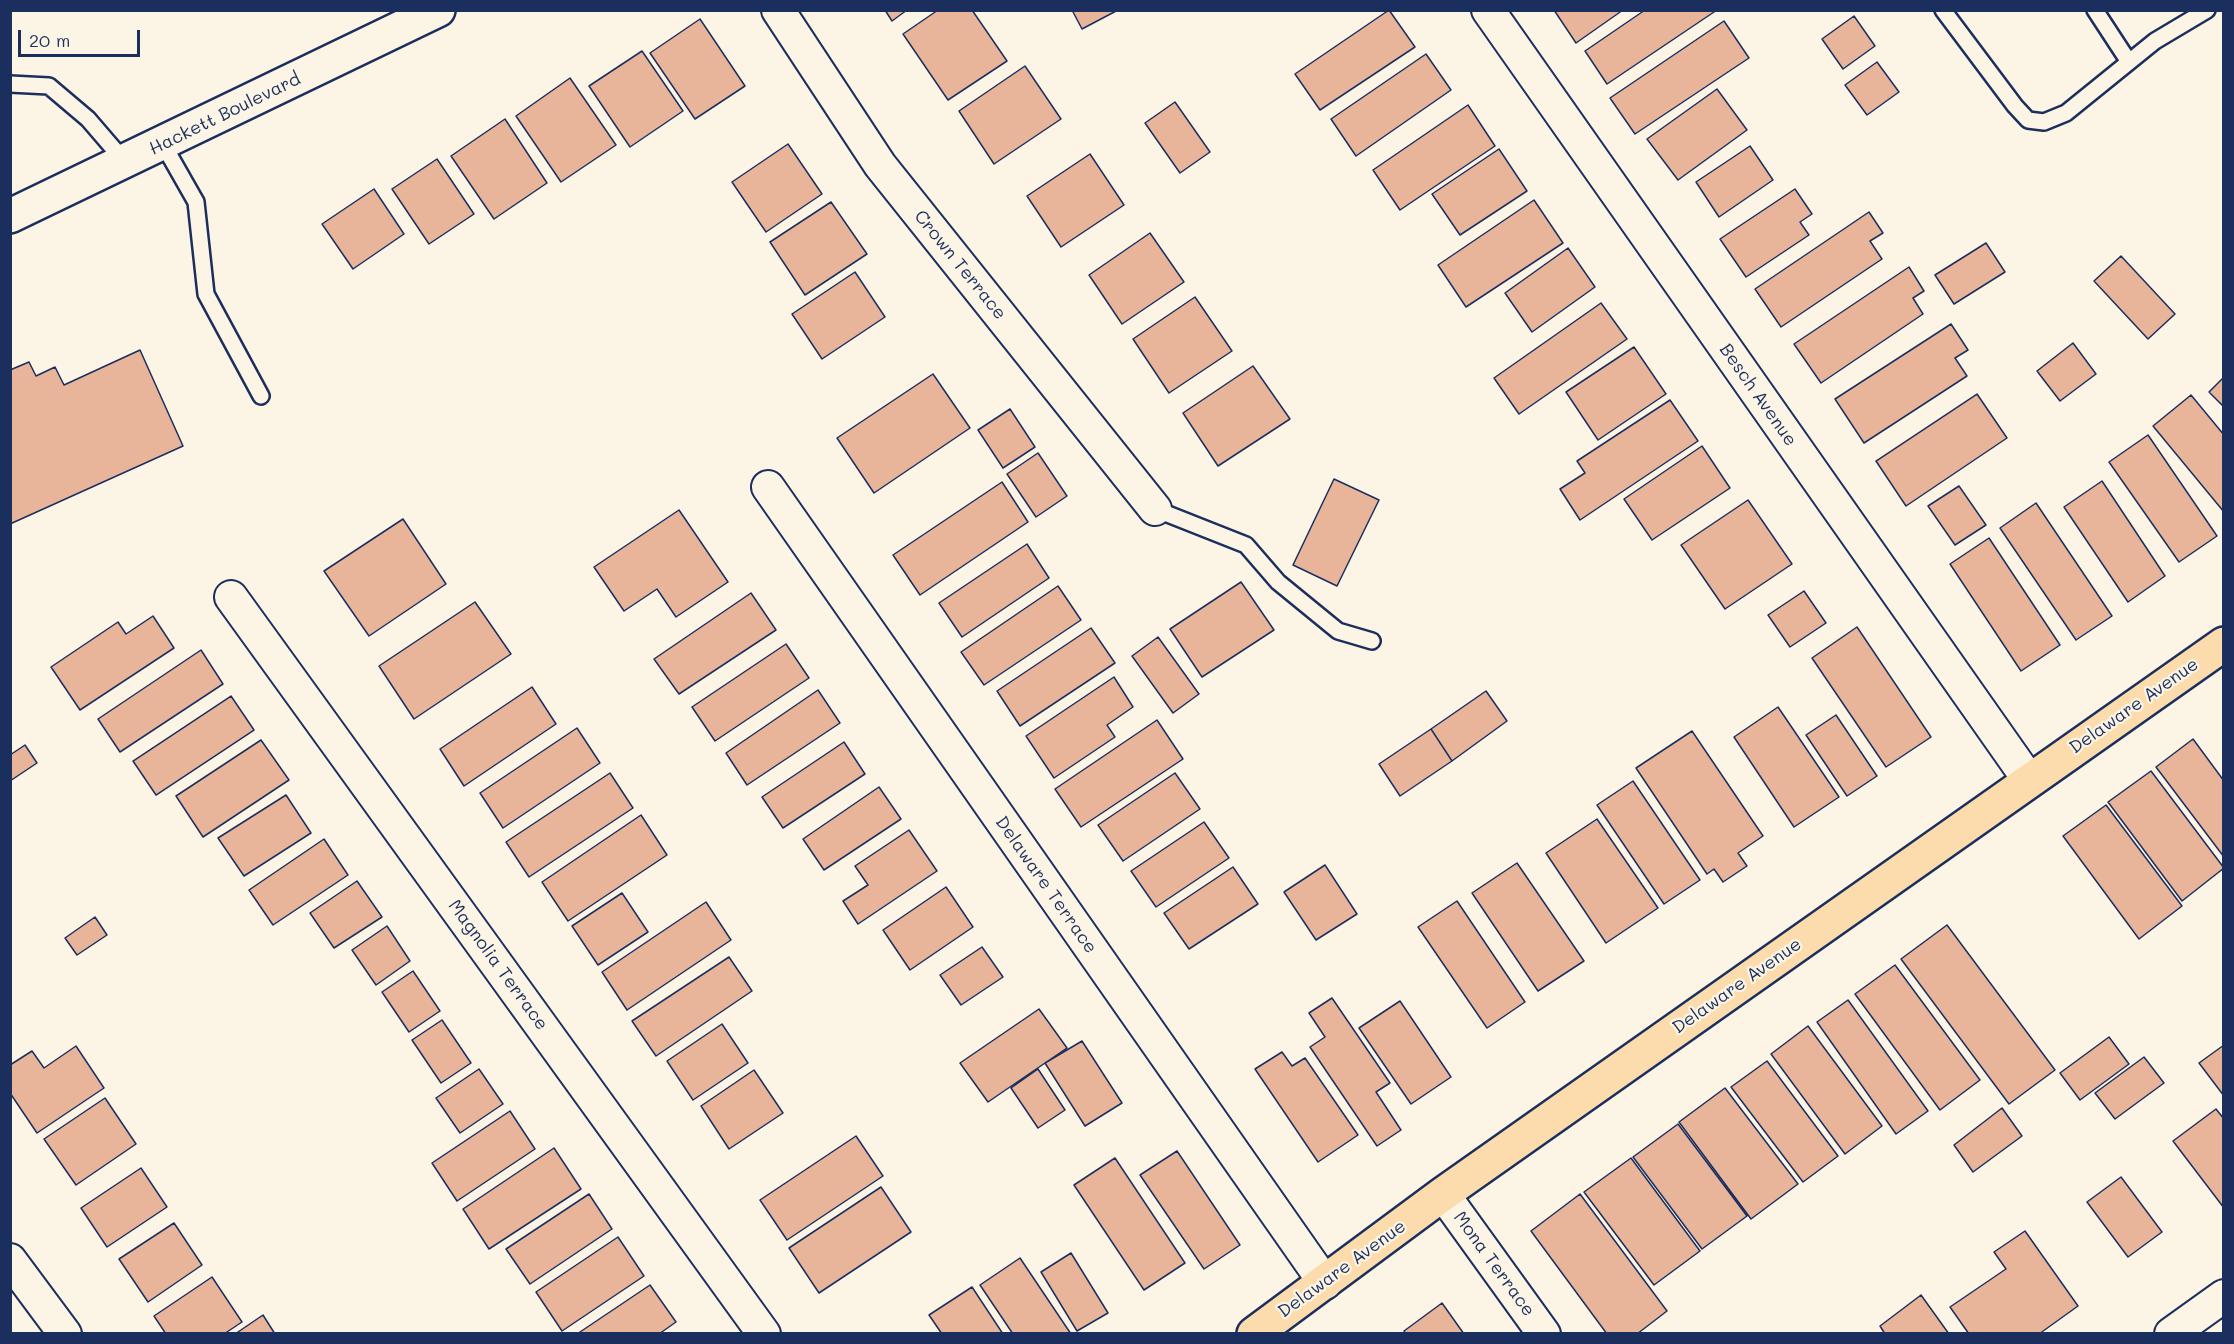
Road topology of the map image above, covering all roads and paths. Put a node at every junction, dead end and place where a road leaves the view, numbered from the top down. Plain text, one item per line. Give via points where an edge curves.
1 (438, 10) edge
2 (778, 10) edge
3 (1488, 10) edge
4 (1943, 10) edge
5 (2095, 10) edge
6 (2206, 10) edge
7 (2129, 62) junction
8 (10, 84) edge
9 (163, 144) junction
10 (125, 162) junction
11 (10, 216) edge
12 (261, 396) dead end
13 (768, 487) dead end
14 (1155, 509) joint
15 (231, 597) dead end
16 (1372, 641) dead end
17 (2223, 644) edge
18 (2028, 780) junction
19 (1443, 1194) junction
20 (10, 1260) edge
21 (1325, 1283) junction
22 (2223, 1296) edge
23 (65, 1334) edge
24 (764, 1334) edge
25 (1254, 1334) edge
26 (1544, 1334) edge
27 (2171, 1334) edge

1 - 9 street, Hackett Boulevard
2 - 14 street, Crown Terrace via 880,165
3 - 18 street, Besch Avenue
4 - 7 lane via 2028,120 2044,122 2066,113
5 - 7 lane
6 - 7 lane via 2173,28
8 - 10 lane via 49,86 88,119
9 - 10 street, Hackett Boulevard
9 - 12 lane via 196,202 206,294
10 - 11 street, Hackett Boulevard
13 - 21 street, Delaware Terrace
14 - 16 lane via 1246,545 1278,582 1338,631
15 - 24 street, Magnolia Terrace
17 - 18 main road, Delaware Avenue
18 - 19 main road, Delaware Avenue
19 - 21 main road, Delaware Avenue
19 - 26 street, Mona Terrace
20 - 23 street
21 - 25 main road, Delaware Avenue
22 - 27 street

